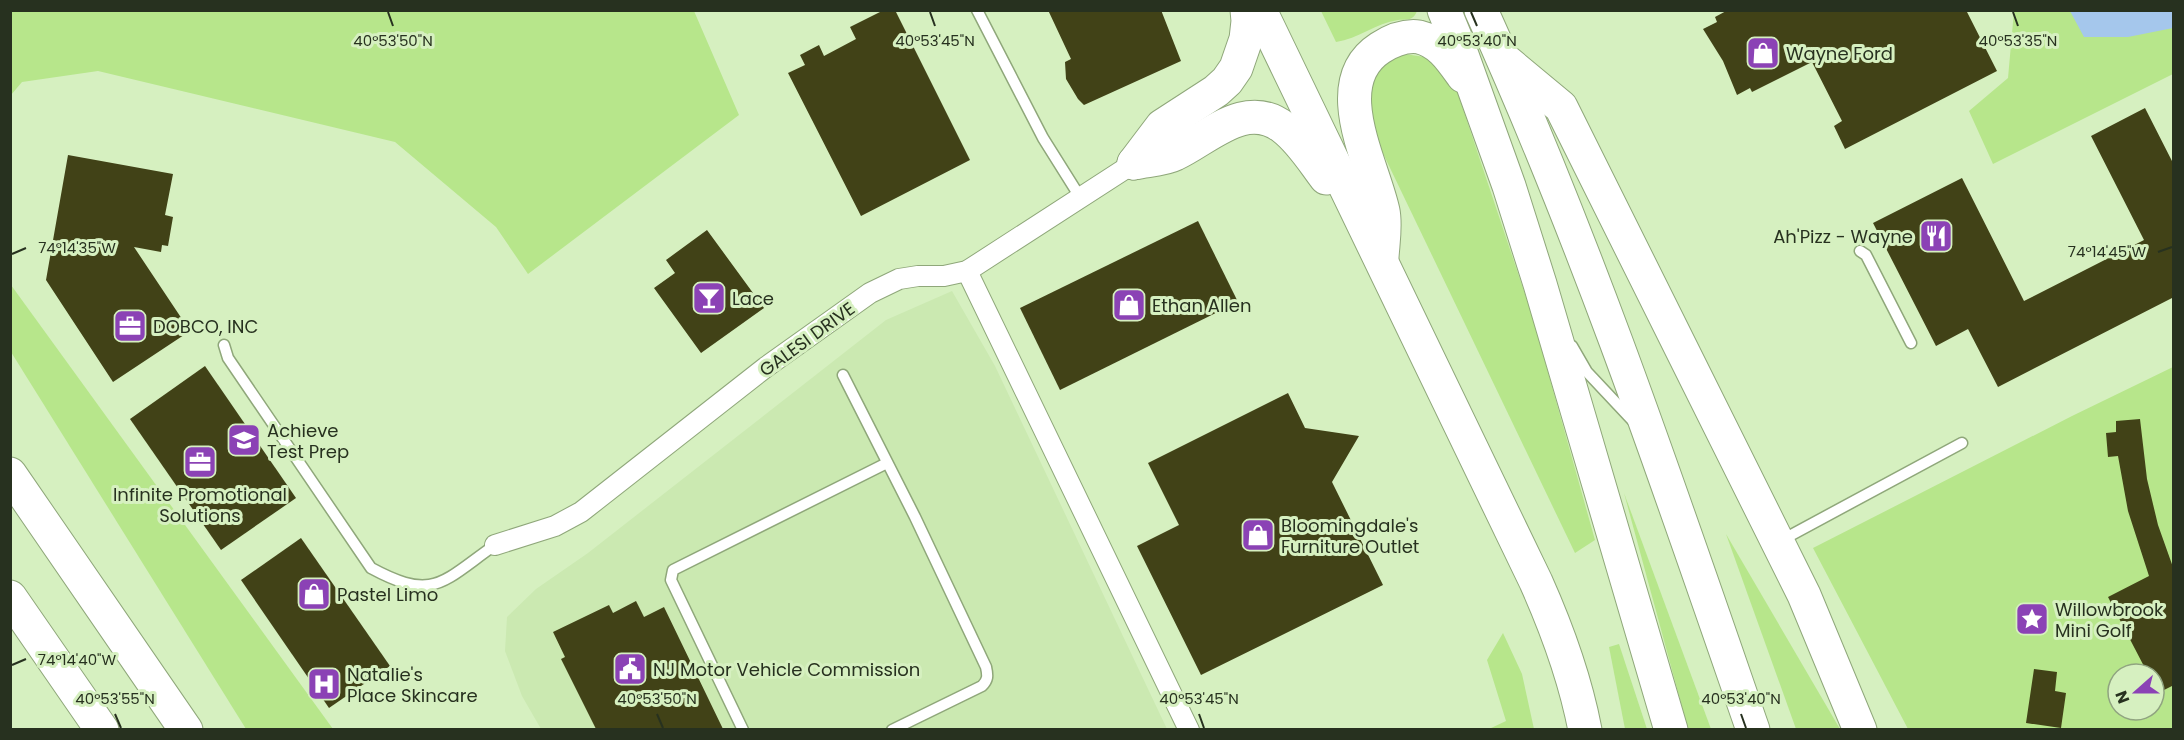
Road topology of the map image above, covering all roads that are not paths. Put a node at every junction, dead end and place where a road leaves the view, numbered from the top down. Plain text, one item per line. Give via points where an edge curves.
1 (976, 10) edge
2 (1247, 10) edge
3 (1260, 10) edge
4 (1444, 10) edge
5 (1481, 10) edge
6 (1503, 59) junction
7 (1475, 95) junction
8 (1134, 163) junction
9 (1080, 197) junction
10 (1363, 224) junction
11 (1860, 250) dead end
12 (1382, 261) junction
13 (966, 271) junction
14 (1540, 285) junction
15 (1911, 343) dead end
16 (224, 345) dead end
17 (843, 375) dead end
18 (1962, 443) dead end
19 (1654, 445) junction
20 (887, 463) junction
21 (10, 474) edge
22 (1777, 542) junction
23 (495, 545) joint
24 (1804, 595) junction
25 (10, 597) edge
26 (102, 729) edge
27 (186, 729) edge
28 (743, 729) edge
29 (892, 729) edge
30 (1189, 729) edge
31 (1585, 729) edge
32 (1671, 729) edge
33 (1753, 729) edge
34 (1860, 729) edge
35 (1882, 729) edge

1 - 9 lane via 1043,138
2 - 8 highway via 1246,39 1227,81 1162,126
3 - 10 highway
4 - 7 highway
5 - 6 highway
6 - 19 highway via 1570,221
6 - 22 highway via 1561,107
7 - 12 highway via 1448,54 1418,37 1386,44 1362,66 1355,82 1354,101 1384,213
7 - 14 highway
8 - 9 street, GALESI DRIVE
8 - 10 highway via 1173,155 1239,119 1270,119 1296,140
9 - 13 street, GALESI DRIVE
10 - 12 highway
11 - 15 lane
12 - 31 highway via 1556,627
13 - 23 street, GALESI DRIVE via 899,279 870,293 766,367 581,513 555,526
13 - 30 street
14 - 19 lane via 1587,372
14 - 32 highway
16 - 23 lane via 228,358 371,568 394,581 417,587 438,585
17 - 20 lane
18 - 22 lane
19 - 33 highway
20 - 28 lane via 673,570 671,580
20 - 29 lane via 988,675 982,686
21 - 27 highway
22 - 24 highway
24 - 34 highway
24 - 35 highway
25 - 26 highway

